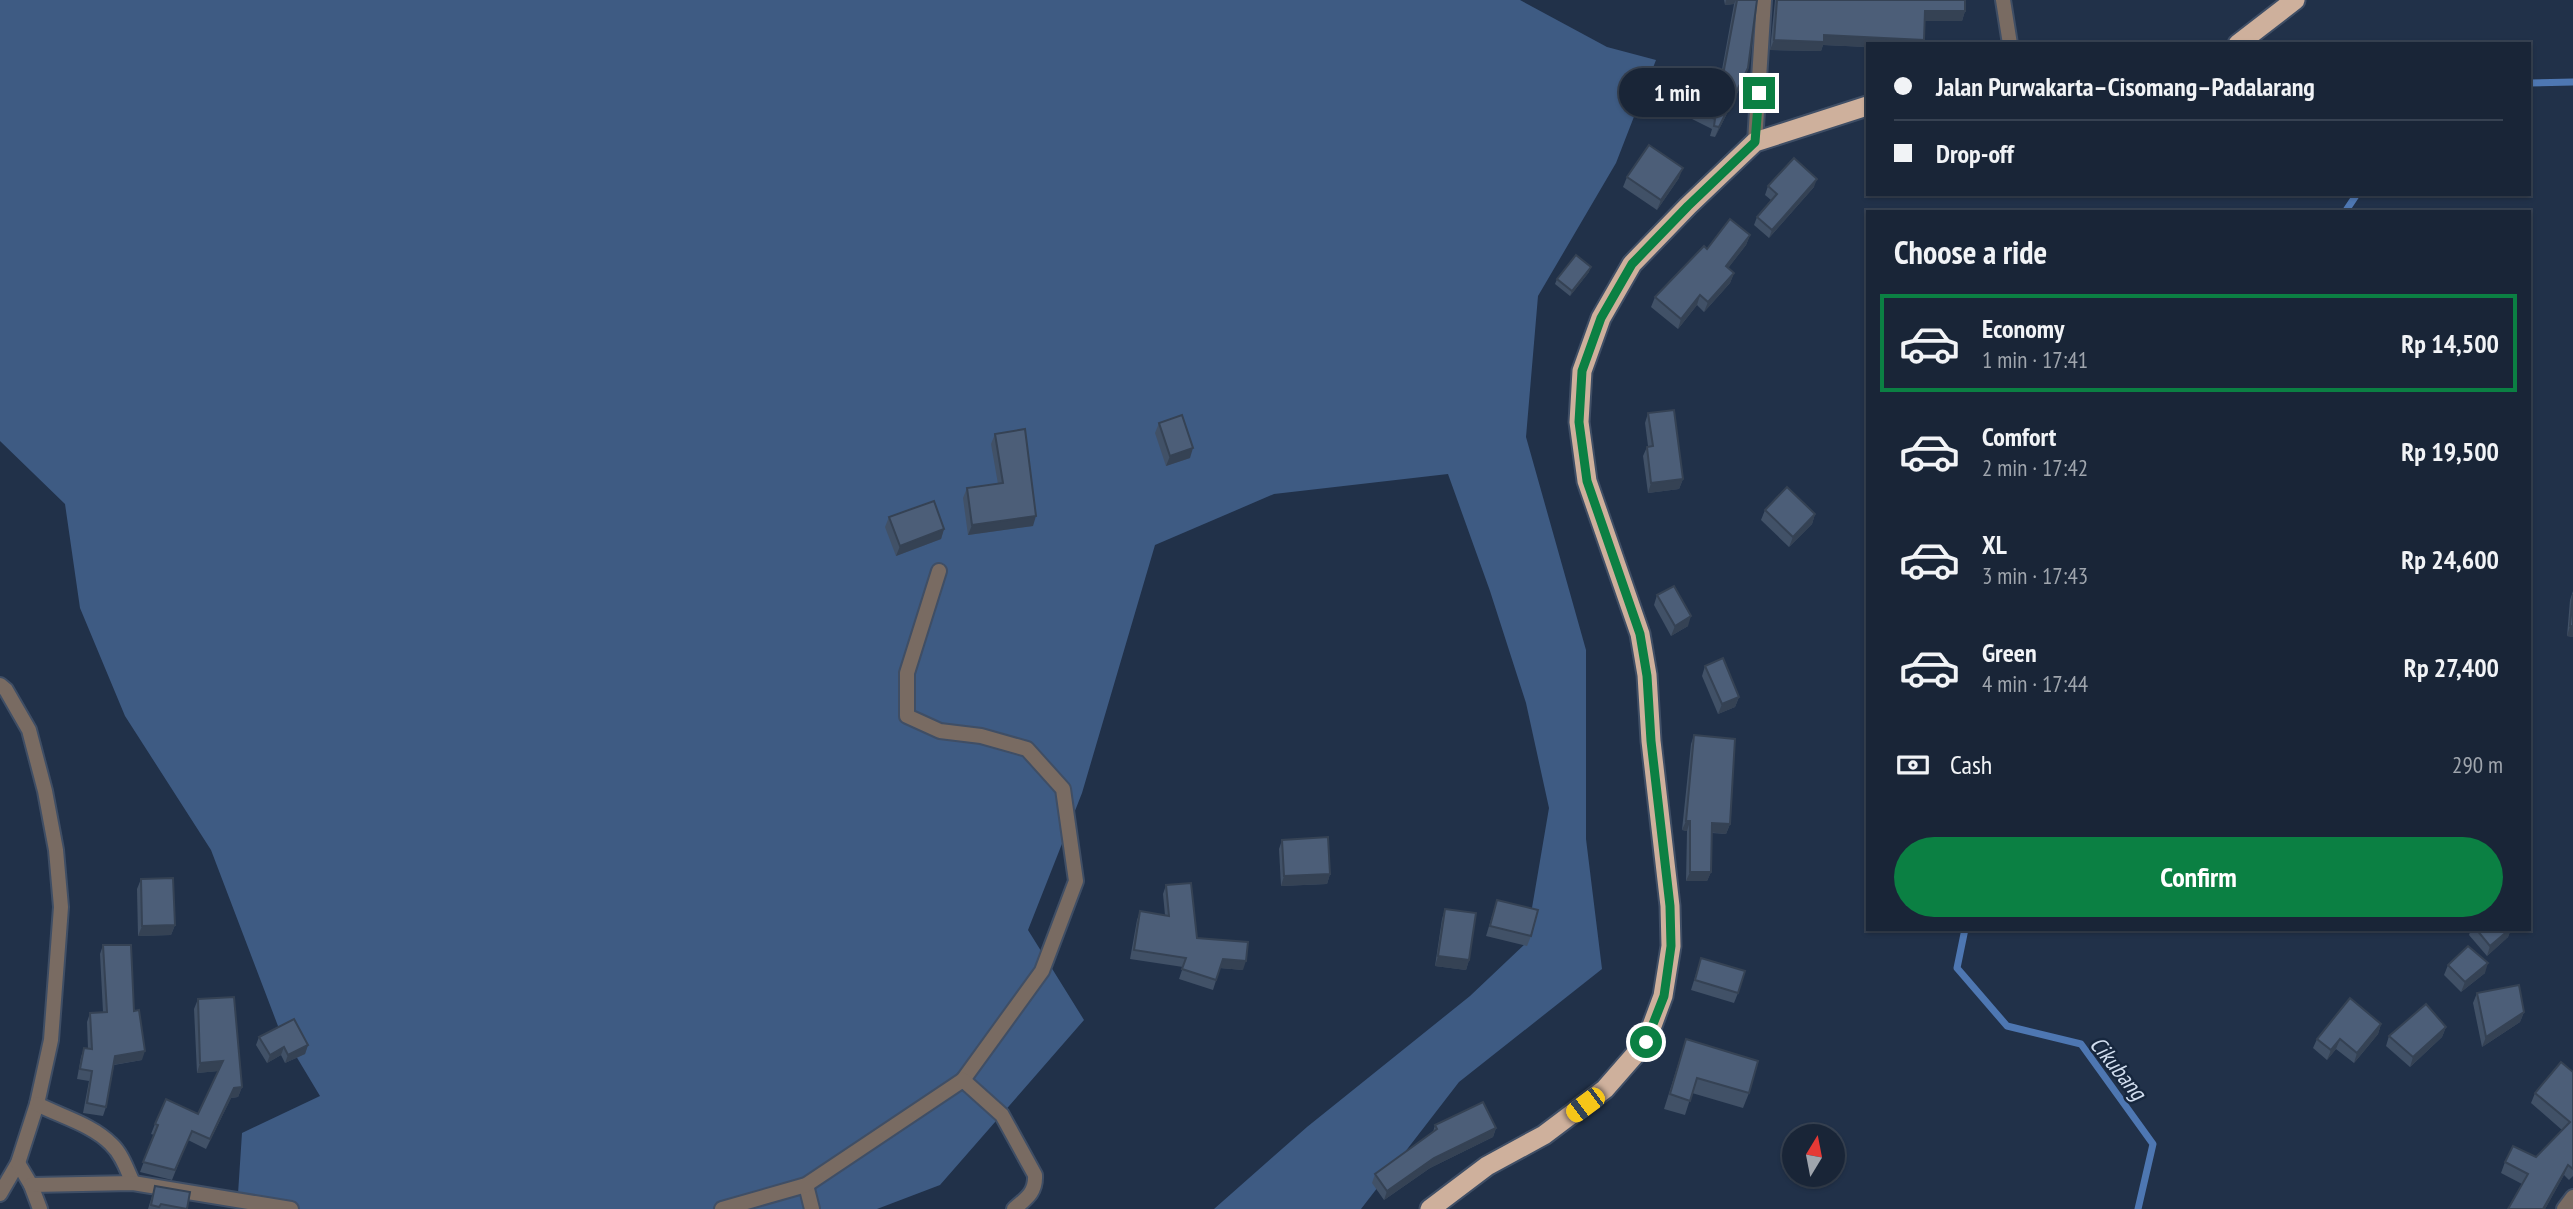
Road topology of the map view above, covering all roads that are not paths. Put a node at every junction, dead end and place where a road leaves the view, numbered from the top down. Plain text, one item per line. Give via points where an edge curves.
1 (1763, 0) edge
2 (2003, 0) edge
3 (2295, 0) edge
4 (2010, 42) edge
5 (2241, 42) edge
6 (1866, 106) edge
7 (1755, 142) junction
8 (939, 572) dead end
9 (0, 685) edge
10 (963, 1080) junction
11 (37, 1104) junction
12 (18, 1163) junction
13 (133, 1183) junction
14 (31, 1185) junction
15 (806, 1185) junction
16 (0, 1194) edge
17 (2573, 1197) edge
18 (40, 1209) edge
19 (291, 1209) edge
20 (722, 1209) edge
21 (812, 1209) edge
22 (1014, 1209) edge
23 (1430, 1209) edge
24 (2564, 1209) edge

1 - 7 street
2 - 4 street
3 - 5 highway
6 - 7 highway
7 - 23 highway via 1632,264 1601,318 1582,371 1579,422 1587,481 1640,634 1647,676 1670,906 1671,946 1664,996 1646,1042 1605,1089
8 - 10 street via 907,673 907,716 940,731 1027,749 1063,789 1076,881 1042,971
9 - 11 street via 29,730 57,861 61,907 51,1040
10 - 15 street
10 - 22 street via 1002,1115 1035,1175 1032,1194
11 - 12 street
11 - 13 street via 99,1133 112,1144
12 - 14 street
12 - 16 street
13 - 14 street
13 - 19 street
14 - 18 street
15 - 20 street
15 - 21 street
17 - 24 street

